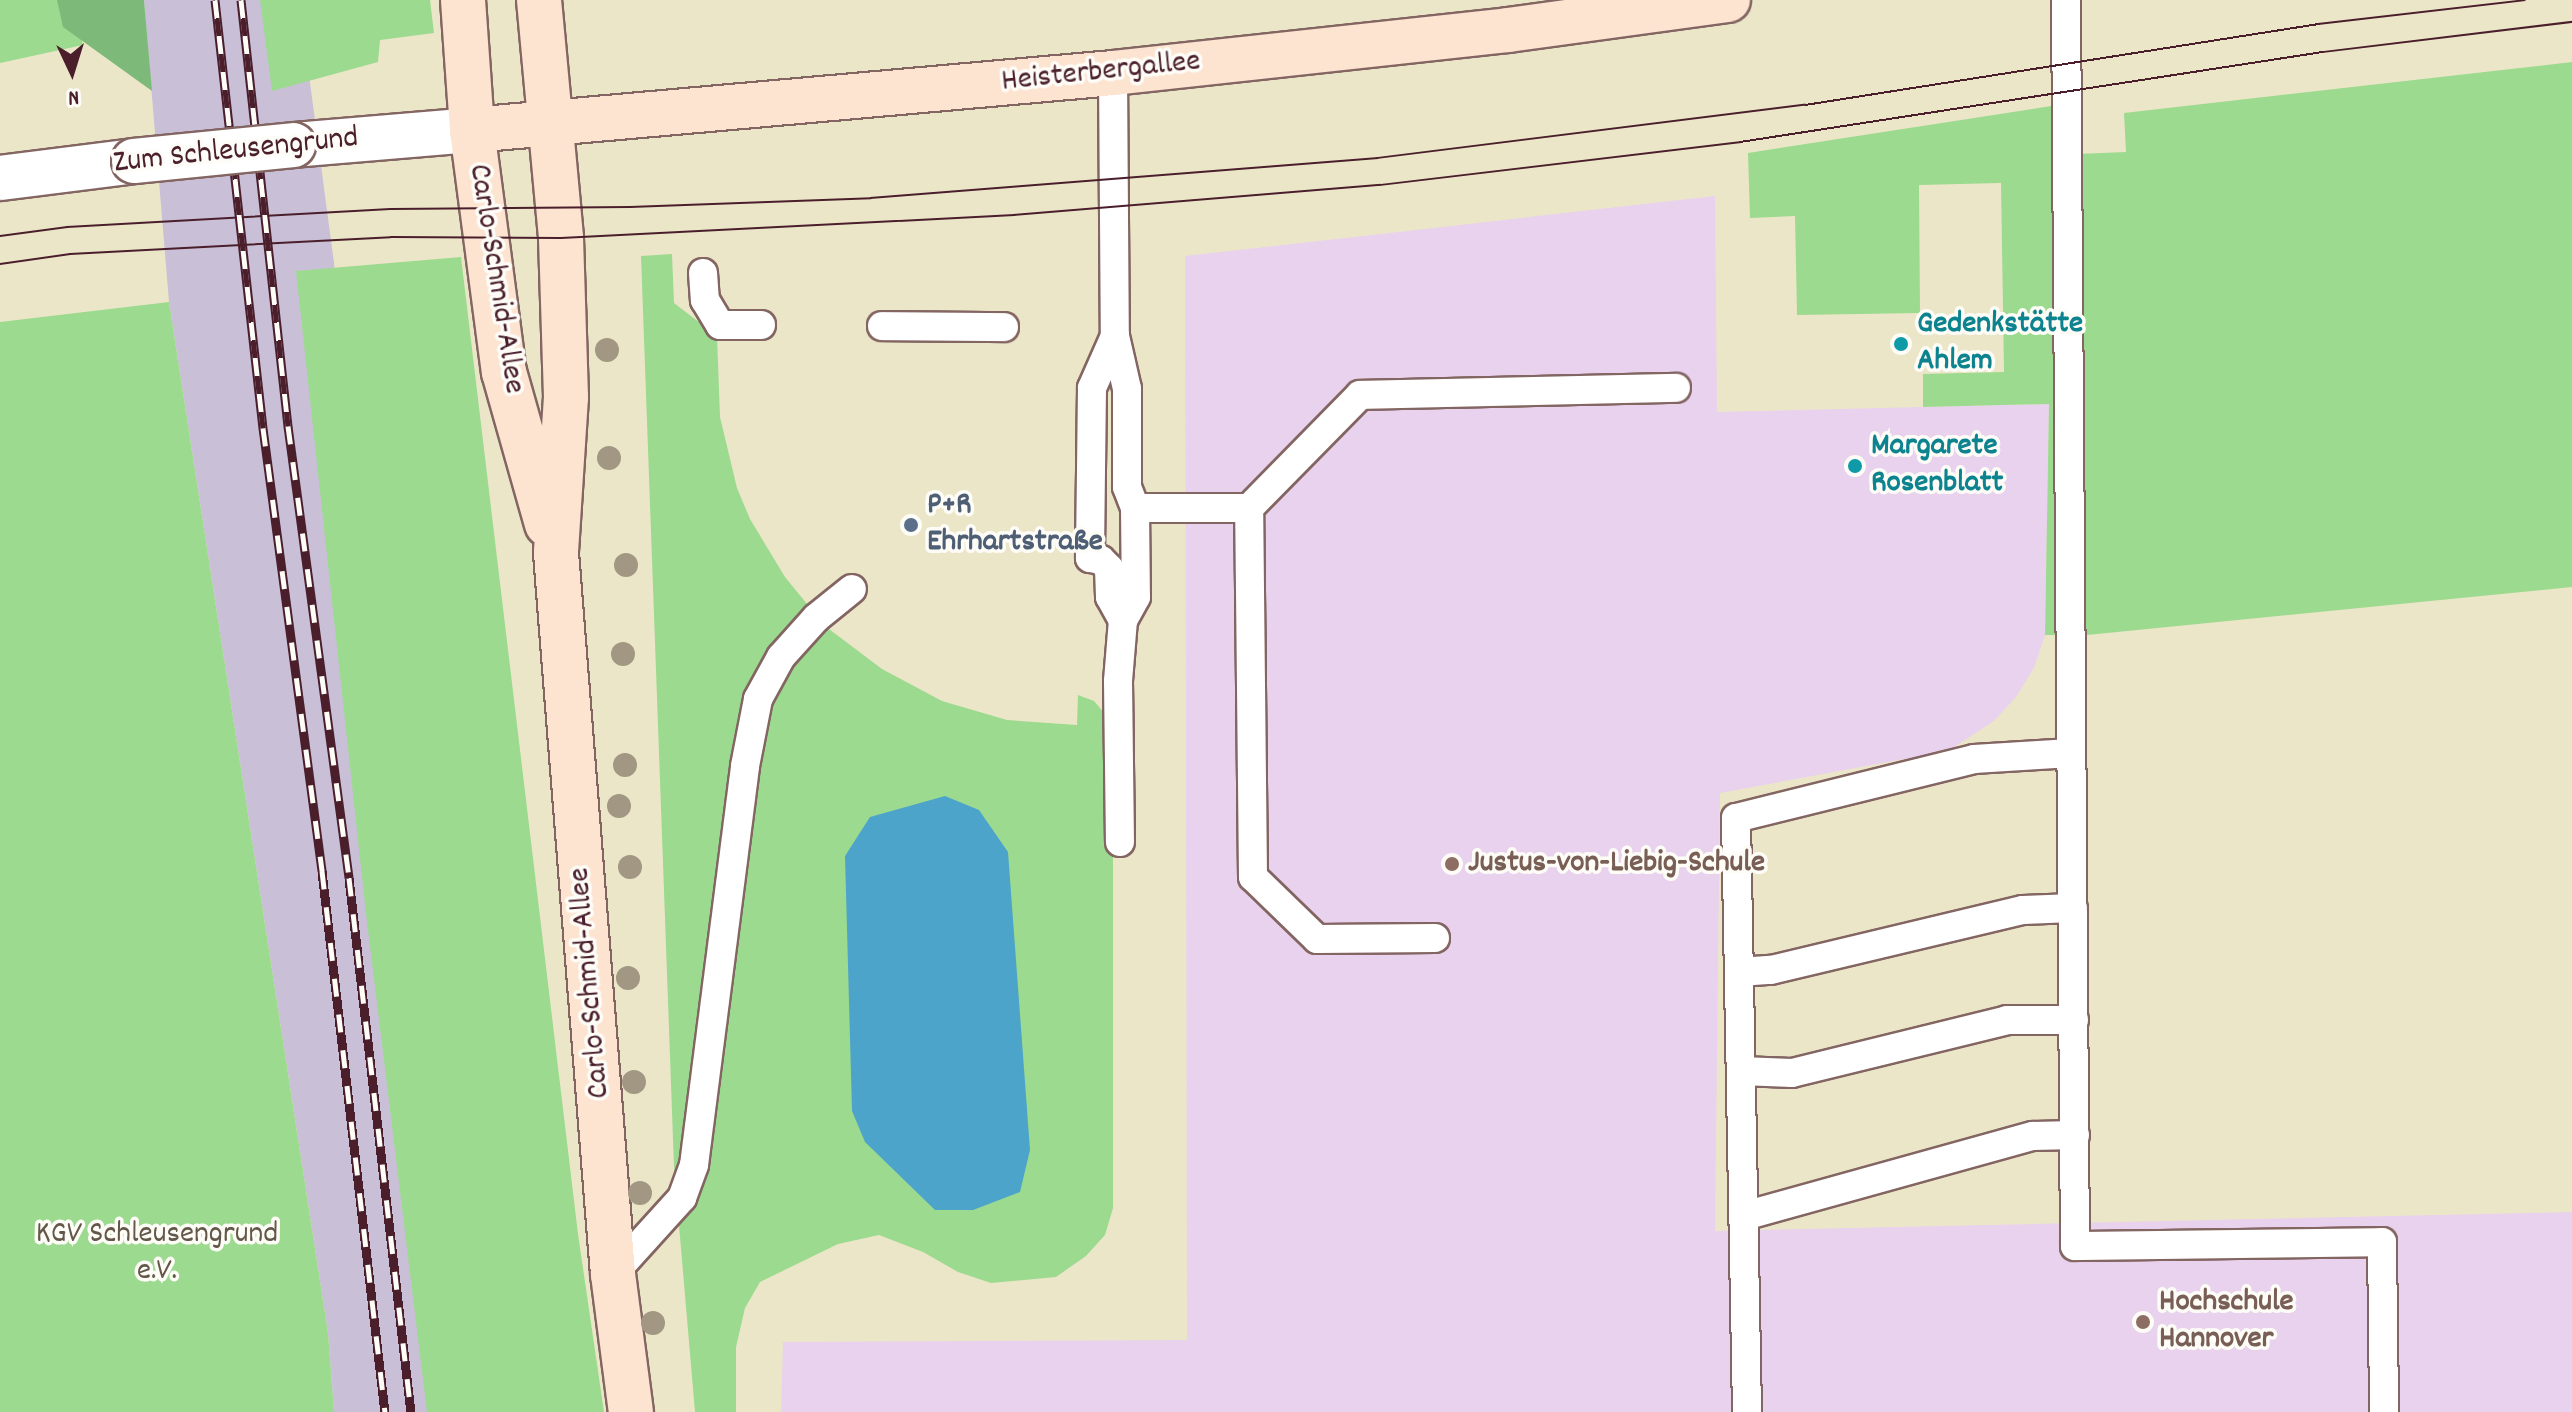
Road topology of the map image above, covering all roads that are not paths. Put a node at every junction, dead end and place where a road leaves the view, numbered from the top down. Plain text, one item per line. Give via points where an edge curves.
1 (463, 0) edge
2 (539, 0) edge
3 (1728, 0) edge
4 (2066, 0) edge
5 (1113, 73) junction
6 (552, 123) junction
7 (472, 130) junction
8 (0, 178) edge
9 (703, 273) dead end
10 (761, 325) dead end
11 (882, 326) dead end
12 (1004, 327) dead end
13 (1115, 336) junction
14 (1676, 388) dead end
15 (1135, 508) junction
16 (1249, 508) junction
17 (556, 553) junction
18 (852, 589) dead end
19 (1123, 620) junction
20 (2071, 753) junction
21 (1120, 842) dead end
22 (2073, 908) junction
23 (1435, 938) dead end
24 (1739, 972) junction
25 (2074, 1020) junction
26 (1741, 1071) junction
27 (2075, 1135) junction
28 (1744, 1216) junction
29 (613, 1274) junction
30 (631, 1412) edge
31 (1747, 1412) edge
32 (2384, 1412) edge

1 - 7 main road, Carlo-Schmid-Allee
2 - 6 main road, Carlo-Schmid-Allee
3 - 5 main road, Heisterbergallee
4 - 20 lane
5 - 6 main road, Heisterbergallee
5 - 13 lane
6 - 7 main road, Heisterbergallee
6 - 17 main road, Carlo-Schmid-Allee via 566,397
7 - 8 street, Zum Schleusengrund, bridge
7 - 17 main road, Carlo-Schmid-Allee via 504,372
9 - 10 lane via 705,300 720,325
11 - 12 lane
13 - 15 lane via 1127,389 1127,487
13 - 19 lane via 1092,388 1090,558 1109,568 1110,597
14 - 16 lane via 1360,395
15 - 16 lane
15 - 19 lane via 1136,597
16 - 23 lane via 1253,877 1317,939
17 - 29 main road, Carlo-Schmid-Allee
18 - 29 lane via 781,657 758,699 694,1165 682,1198
19 - 21 lane via 1118,681
20 - 22 lane
20 - 24 lane via 1974,759 1736,818
22 - 24 lane via 2023,910 1771,970
22 - 25 lane
24 - 26 lane
25 - 26 lane via 2007,1020 1792,1073
25 - 27 lane
26 - 28 lane
27 - 28 lane via 2033,1136
27 - 32 lane via 2075,1246 2382,1242
28 - 31 lane
29 - 30 main road, Carlo-Schmid-Allee

